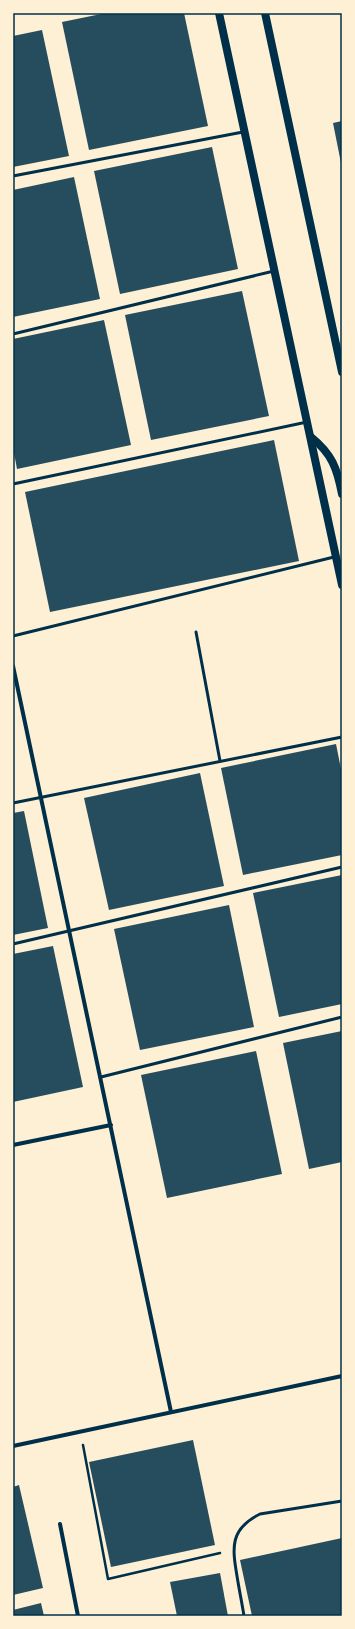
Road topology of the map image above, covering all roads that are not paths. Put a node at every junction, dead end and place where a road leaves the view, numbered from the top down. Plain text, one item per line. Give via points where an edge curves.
1 (219, 13) edge
2 (265, 13) edge
3 (245, 131) junction
4 (13, 176) edge
5 (275, 271) junction
6 (13, 334) edge
7 (342, 372) edge
8 (308, 422) junction
9 (311, 437) junction
10 (13, 484) edge
11 (342, 494) edge
12 (336, 556) junction
13 (342, 585) edge
14 (196, 632) dead end
15 (13, 636) edge
16 (13, 666) edge
17 (342, 737) edge
18 (220, 761) junction
19 (41, 798) junction
20 (13, 803) edge
21 (342, 867) edge
22 (69, 931) junction
23 (13, 944) edge
24 (342, 1018) edge
25 (101, 1077) junction
26 (111, 1125) junction
27 (13, 1145) edge
28 (342, 1376) edge
29 (171, 1412) junction
30 (13, 1446) edge
31 (342, 1501) edge
32 (60, 1524) dead end
33 (78, 1616) edge
34 (244, 1616) edge

1 - 3 main road
2 - 7 main road
3 - 4 lane
3 - 5 main road
5 - 6 lane
5 - 8 main road
8 - 9 main road
8 - 10 lane
9 - 11 main road via 333,462 338,472
9 - 12 main road
12 - 13 main road
12 - 15 lane
14 - 18 lane
16 - 19 street
17 - 18 lane
18 - 19 lane
19 - 20 lane
19 - 22 street
21 - 22 lane
22 - 23 lane
22 - 25 street
24 - 25 lane
25 - 26 street
26 - 27 street
26 - 29 street
28 - 29 street
29 - 30 street
31 - 34 lane via 260,1514 238,1532 233,1550
32 - 33 street

